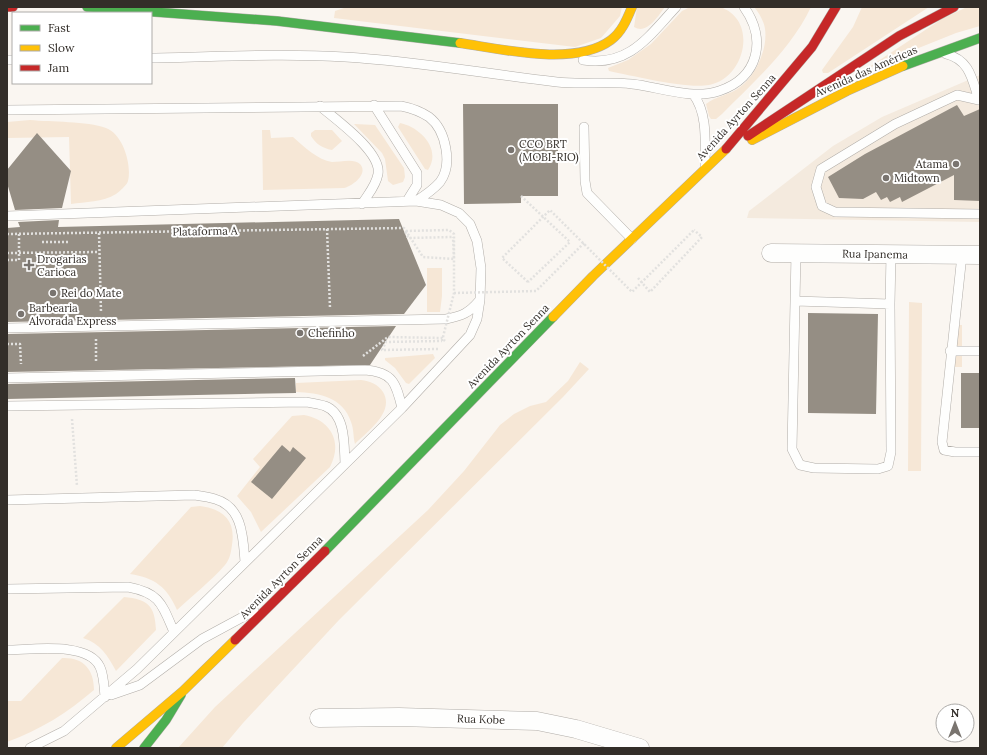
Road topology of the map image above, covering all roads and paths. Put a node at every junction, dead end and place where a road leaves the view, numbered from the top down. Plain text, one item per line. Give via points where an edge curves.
1 (7, 7) edge
2 (13, 7) edge
3 (87, 7) edge
4 (632, 7) edge
5 (676, 7) edge
6 (744, 7) edge
7 (836, 7) edge
8 (954, 7) edge
9 (980, 38) edge
10 (939, 52) junction
11 (554, 55) junction
12 (152, 58) edge
13 (693, 94) junction
14 (979, 100) edge
15 (374, 105) junction
16 (320, 106) junction
17 (7, 110) edge
18 (584, 127) dead end
19 (722, 154) junction
20 (706, 169) junction
21 (521, 196) dead end
22 (411, 201) junction
23 (362, 204) junction
24 (980, 214) edge
25 (7, 216) edge
26 (327, 229) junction
27 (99, 233) junction
28 (7, 234) edge
29 (18, 234) junction
30 (632, 239) junction
31 (42, 242) dead end
32 (69, 242) dead end
33 (584, 243) junction
34 (99, 252) junction
35 (7, 253) edge
36 (771, 253) dead end
37 (796, 253) junction
38 (891, 254) junction
39 (962, 255) junction
40 (980, 255) edge
41 (7, 260) edge
42 (638, 278) dead end
43 (454, 293) junction
44 (480, 300) junction
45 (794, 301) junction
46 (890, 304) junction
47 (330, 312) dead end
48 (102, 316) dead end
49 (7, 328) edge
50 (96, 336) dead end
51 (7, 344) edge
52 (950, 351) junction
53 (980, 351) edge
54 (362, 357) dead end
55 (96, 362) dead end
56 (21, 364) dead end
57 (7, 378) edge
58 (71, 405) junction
59 (7, 406) edge
60 (402, 408) junction
61 (980, 452) edge
62 (345, 463) junction
63 (77, 498) junction
64 (7, 500) edge
65 (245, 562) junction
66 (7, 589) edge
67 (279, 598) junction
68 (174, 632) junction
69 (7, 650) edge
70 (183, 691) junction
71 (106, 697) junction
72 (319, 718) dead end
73 (30, 748) edge
74 (116, 748) edge
75 (144, 748) edge
76 (640, 748) edge

1 - 2 main road
3 - 11 main road via 277,21
4 - 11 main road via 623,30 609,43 591,51
5 - 11 lane via 642,44 628,54 609,60 588,61
6 - 13 lane via 752,19 756,33 757,46 749,70 741,79 719,91
7 - 19 main road, Avenida Ayrton Senna via 812,47
8 - 19 main road via 899,36
9 - 10 main road, Avenida das Américas
10 - 14 lane via 957,57 969,70
10 - 19 main road, Avenida das Américas via 860,84 776,130
12 - 13 lane via 344,57 558,82 632,84
13 - 20 lane via 698,100 704,120
14 - 24 lane via 957,95 895,124 821,169 816,187 822,206 835,212
15 - 16 lane
15 - 22 lane via 417,173 417,185
15 - 22 lane via 401,106 416,110 430,118 440,131 446,148 446,167 440,181 429,192
16 - 17 lane
16 - 23 lane via 359,140 374,157 379,173
18 - 30 lane via 587,193
19 - 20 main road, Avenida Ayrton Senna
20 - 30 main road, Avenida Ayrton Senna
21 - 33 path, bridge via 570,242 528,282 502,258 550,210
22 - 23 lane
22 - 44 lane via 441,205 459,213 470,224 477,241 481,268
23 - 25 lane
26 - 27 path, Plataforma A
26 - 43 path, Plataforma A, bridge via 404,228 424,257 454,259 453,237 408,238 405,231 449,230 454,234
26 - 47 path
27 - 29 path, Plataforma A
27 - 34 path
28 - 29 path, Plataforma A
29 - 41 path via 19,260
30 - 67 main road, Avenida Ayrton Senna
31 - 32 path
33 - 42 path, bridge via 632,292 694,230 702,237 650,292
33 - 43 path, bridge via 536,291
34 - 35 path
34 - 48 path
36 - 37 street, Rua Ipanema
37 - 38 street, Rua Ipanema
37 - 45 lane
38 - 39 street, Rua Ipanema
38 - 46 lane
39 - 40 street, Rua Ipanema
39 - 52 lane
43 - 54 path, bridge via 442,341 386,342 382,350 441,349 444,345 442,338 388,337
44 - 49 lane via 471,311 446,319
44 - 60 lane via 470,335
45 - 46 lane
45 - 46 lane via 792,449 800,465 814,468 878,469 888,466 892,452
50 - 55 path
51 - 56 path via 20,344
52 - 53 lane
52 - 61 lane via 942,442 944,450
57 - 60 lane via 365,370 378,371 391,379 397,386
58 - 59 lane
58 - 62 lane via 306,402 326,406 339,419
58 - 63 path
60 - 62 lane
62 - 65 lane
63 - 64 lane
63 - 65 lane via 194,496 215,499 229,505 237,516 242,533
65 - 68 lane
66 - 68 lane via 128,587 145,590 158,599
67 - 70 main road, Avenida Ayrton Senna
67 - 71 lane via 202,639 140,685
68 - 71 lane
69 - 71 lane via 67,649 92,656 100,666
70 - 74 main road, Avenida Ayrton Senna
70 - 75 main road, Avenida Ayrton Senna via 166,720
71 - 73 lane via 64,731
72 - 76 street, Rua Kobe via 399,717 537,721 576,729

